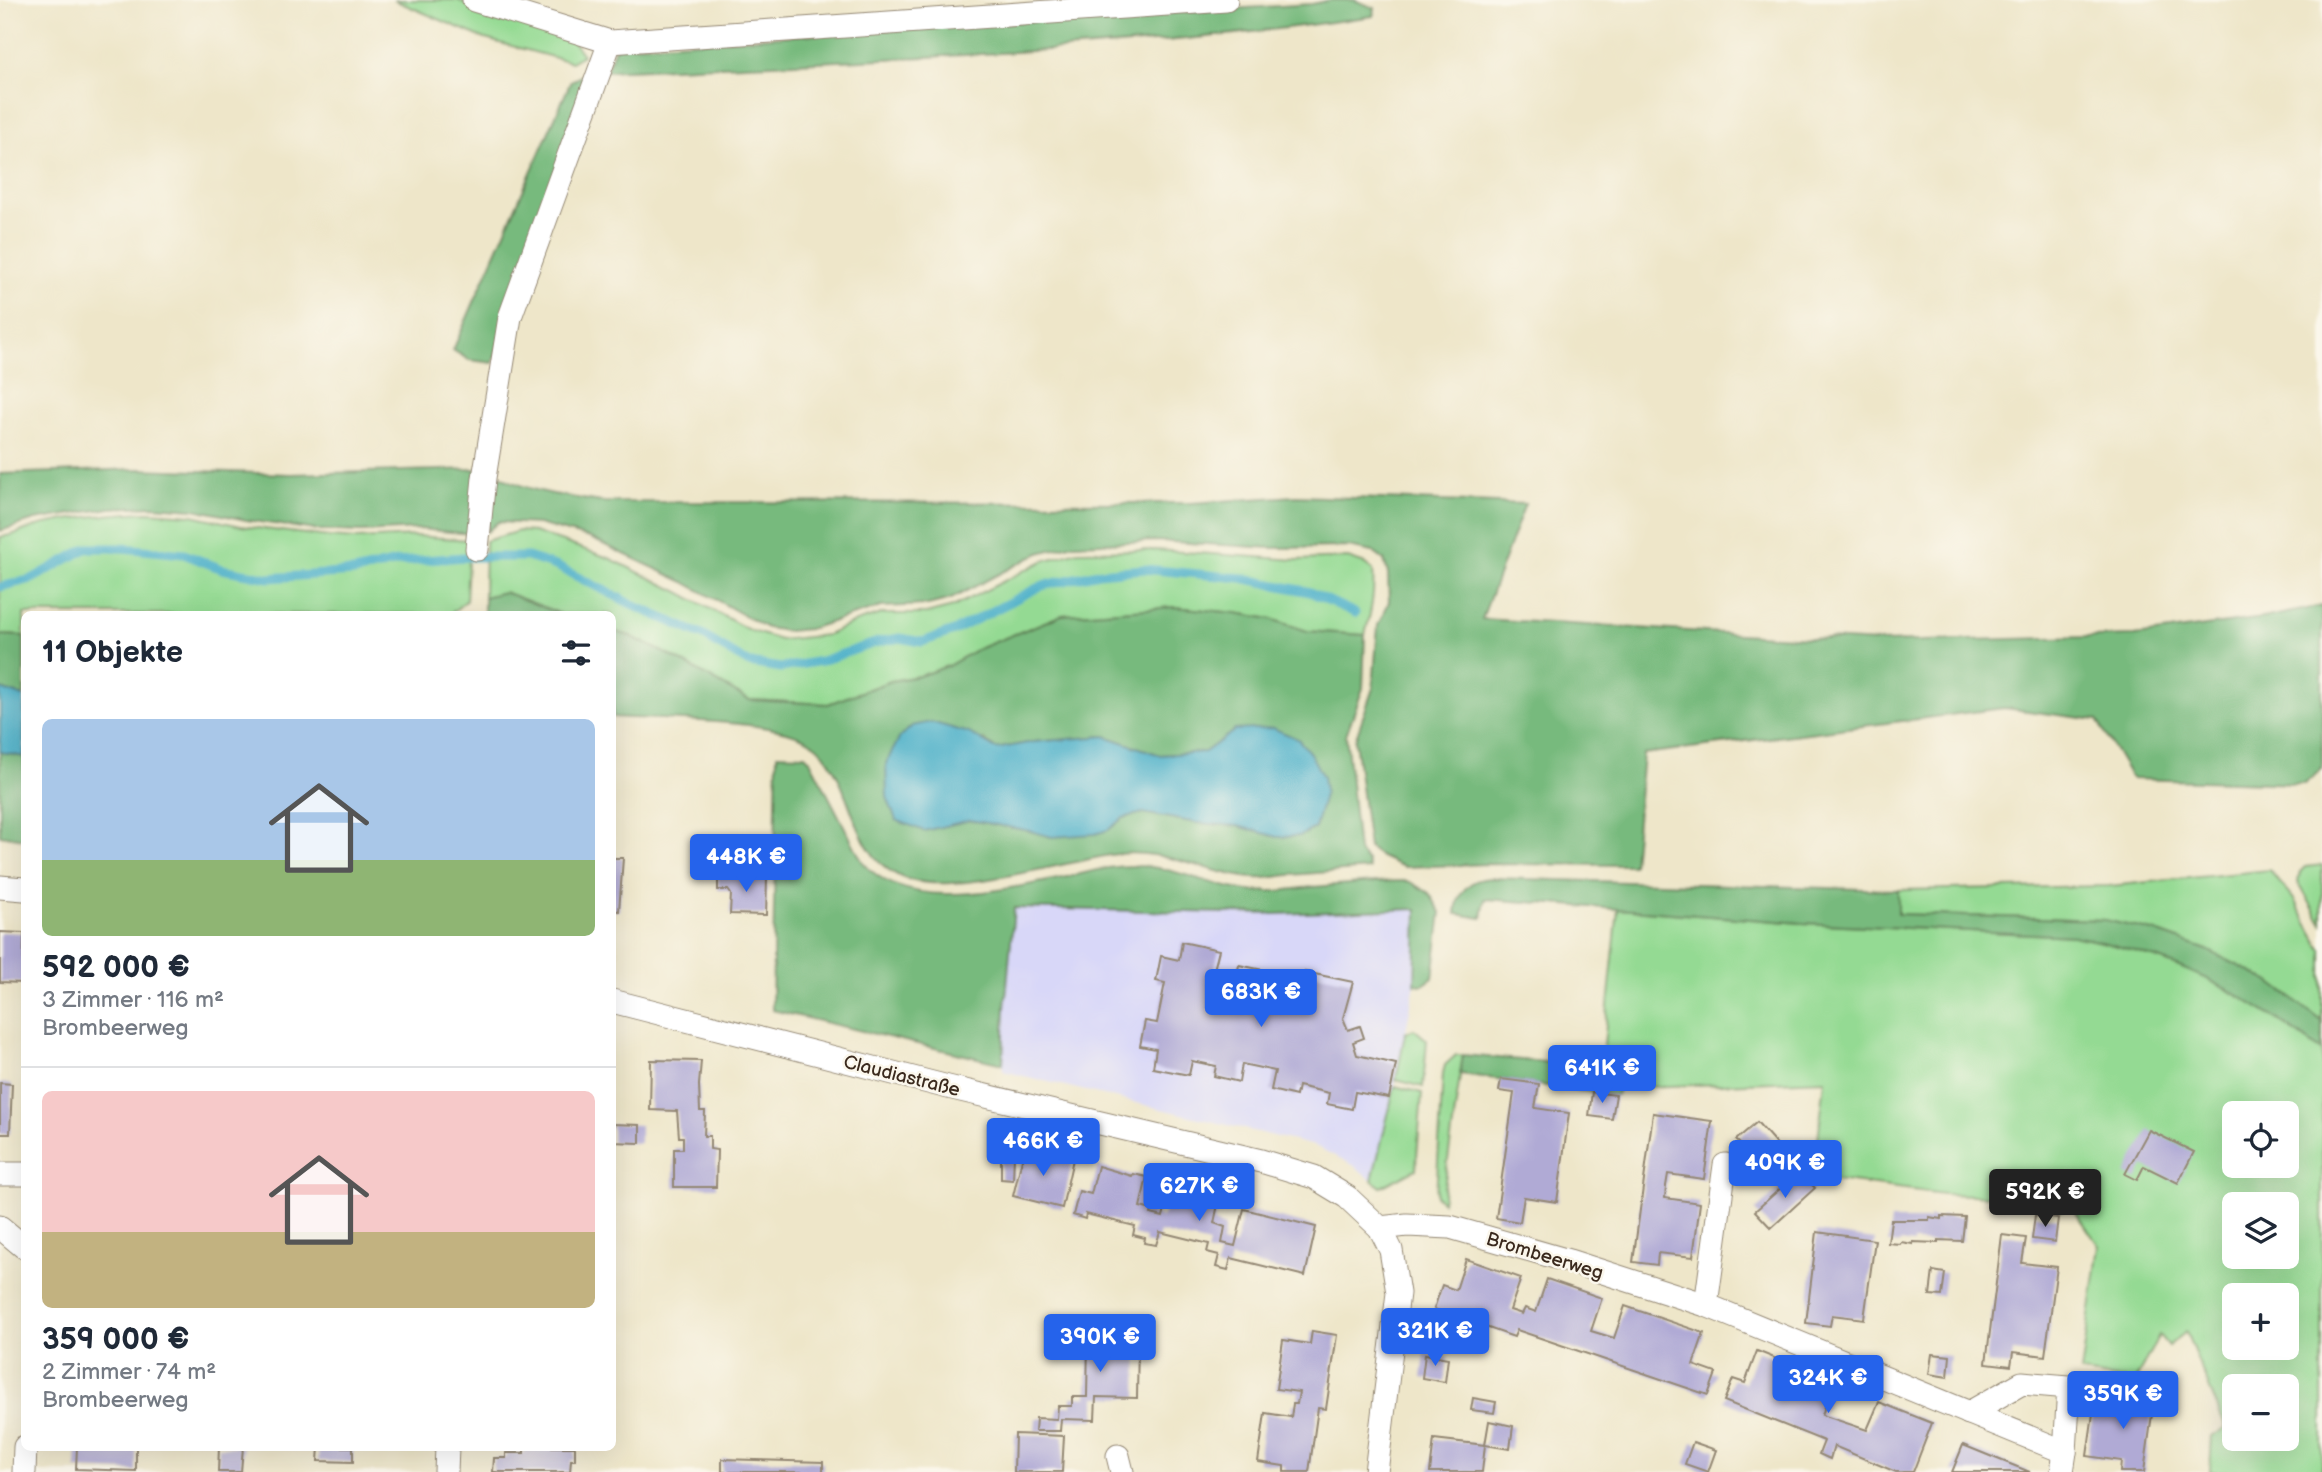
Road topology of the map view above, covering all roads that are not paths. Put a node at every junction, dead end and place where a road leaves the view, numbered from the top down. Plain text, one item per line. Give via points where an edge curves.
1 (474, 0) edge
2 (1226, 0) edge
3 (610, 42) junction
4 (477, 549) dead end
5 (0, 887) edge
6 (21, 890) edge
7 (616, 1002) edge
8 (1725, 1165) dead end
9 (0, 1174) edge
10 (21, 1174) edge
11 (0, 1227) edge
12 (1380, 1228) junction
13 (21, 1244) edge
14 (1706, 1305) junction
15 (1969, 1413) junction
16 (25, 1451) edge
17 (447, 1451) edge
18 (2064, 1462) edge
19 (24, 1472) edge
20 (446, 1472) edge
21 (1376, 1472) edge

1 - 3 street
2 - 3 street
3 - 4 street via 510,317
5 - 6 street
7 - 12 street, Claudiastraße via 1261,1161 1314,1177 1347,1197
8 - 14 street
9 - 10 street
11 - 13 street
12 - 14 street, Brombeerweg via 1450,1227
12 - 21 street via 1391,1250 1398,1293
14 - 15 street, Brombeerweg
15 - 18 street, Brombeerweg
15 - 18 street, Brombeerweg via 2022,1383 2069,1387
16 - 19 street
17 - 20 street

